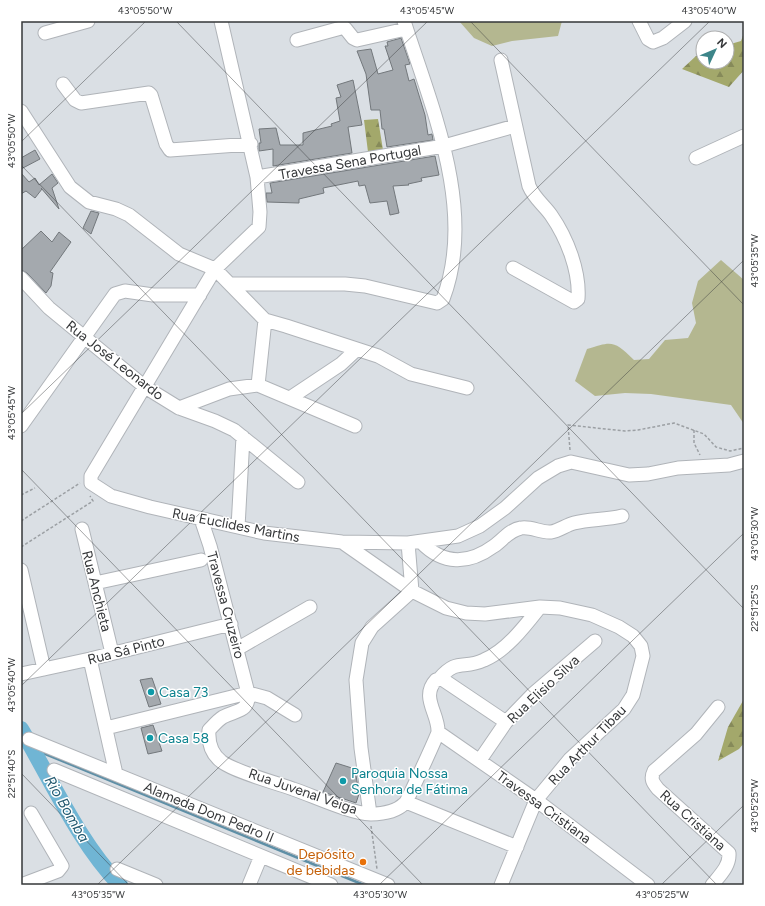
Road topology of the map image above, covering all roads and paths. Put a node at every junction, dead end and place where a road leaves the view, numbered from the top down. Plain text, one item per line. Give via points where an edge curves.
1 (88, 21) edge
2 (221, 21) edge
3 (639, 21) edge
4 (685, 21) edge
5 (405, 25) edge
6 (45, 33) dead end
7 (296, 40) dead end
8 (501, 60) dead end
9 (63, 84) dead end
10 (21, 111) edge
11 (515, 126) junction
12 (744, 136) edge
13 (251, 144) junction
14 (444, 146) junction
15 (696, 158) dead end
16 (257, 177) junction
17 (514, 268) dead end
18 (215, 269) junction
19 (21, 278) edge
20 (231, 284) junction
21 (200, 295) junction
22 (265, 320) junction
23 (84, 337) junction
24 (356, 350) junction
25 (258, 385) junction
26 (145, 387) junction
27 (467, 388) dead end
28 (290, 398) junction
29 (179, 408) junction
30 (21, 426) edge
31 (355, 426) dead end
32 (694, 430) junction
33 (242, 437) junction
34 (744, 448) edge
35 (744, 461) edge
36 (571, 462) junction
37 (712, 466) junction
38 (91, 480) junction
39 (298, 482) dead end
40 (35, 488) dead end
41 (21, 495) edge
42 (622, 516) dead end
43 (201, 519) junction
44 (21, 521) edge
45 (238, 527) junction
46 (82, 529) dead end
47 (342, 542) junction
48 (414, 543) junction
49 (21, 547) edge
50 (201, 560) dead end
51 (21, 570) edge
52 (95, 583) junction
53 (412, 591) junction
54 (310, 607) dead end
55 (540, 607) junction
56 (231, 624) junction
57 (595, 641) dead end
58 (237, 649) junction
59 (112, 653) junction
60 (90, 659) junction
61 (44, 669) junction
62 (21, 674) edge
63 (439, 679) junction
64 (248, 693) junction
65 (718, 707) dead end
66 (295, 715) dead end
67 (506, 722) junction
68 (106, 728) junction
69 (438, 732) junction
70 (29, 739) dead end
71 (480, 760) junction
72 (54, 770) dead end
73 (116, 774) junction
74 (536, 800) junction
75 (406, 802) junction
76 (31, 814) dead end
77 (370, 814) junction
78 (517, 847) junction
79 (261, 856) junction
80 (117, 868) dead end
81 (378, 883) edge
82 (21, 885) edge
83 (156, 885) edge
84 (249, 885) edge
85 (331, 885) edge
86 (501, 885) edge
87 (648, 885) edge
88 (712, 885) edge

1 - 6 street
2 - 13 street
3 - 4 street via 648,39 654,42
5 - 7 street via 357,40 345,28 341,28
5 - 14 street
8 - 11 street
9 - 13 street via 75,100 81,103 145,93 152,95 170,150
10 - 18 street via 70,187 81,196 89,202 129,215 180,254
11 - 14 street, Travessa Sena Portugal
11 - 17 street via 532,192 551,215 566,243 574,266 578,299 574,302
12 - 15 street
13 - 16 street
14 - 16 street, Travessa Sena Portugal
14 - 20 street via 455,230 454,254 444,296 437,302 345,284
16 - 18 street via 259,227
18 - 20 street
18 - 21 street
19 - 23 street, Rua José Leonardo via 49,308
20 - 22 street
21 - 23 street via 153,295 120,291 111,299
21 - 26 street
22 - 24 street
22 - 25 street
23 - 26 street, Rua José Leonardo
23 - 30 street
24 - 27 street via 378,356 411,374
24 - 28 street via 341,364
25 - 28 street
25 - 29 street via 229,389
26 - 29 street, Rua José Leonardo
26 - 38 street
28 - 31 street
29 - 33 street, Rua José Leonardo via 215,421
32 - 34 path via 704,434 716,447 730,451
32 - 36 path via 674,423 624,431 568,425
32 - 37 path via 694,443 699,454
33 - 39 street, Rua José Leonardo
33 - 45 street
35 - 37 street
36 - 37 street via 629,475
36 - 48 street, Rua Euclides Martins via 544,474 506,508 480,526 458,536
38 - 43 street, Rua Euclides Martins via 111,496
38 - 44 path
38 - 49 path via 88,492 93,501
40 - 41 path
42 - 48 street via 574,523 551,532 529,528 517,529 483,553 457,560 446,560
43 - 45 street, Rua Euclides Martins
43 - 56 street, Travessa Cruzeiro
45 - 47 street, Rua Euclides Martins via 264,533
46 - 52 street, Rua Anchieta
47 - 48 street, Rua Euclides Martins
47 - 53 street, Rua Arthur Tibau
48 - 53 street
50 - 52 street
51 - 61 street
52 - 59 street, Rua Anchieta
53 - 55 street, Rua Arthur Tibau via 446,608 466,613 485,614
53 - 77 street via 372,627 362,643 356,680 361,748
54 - 58 street
55 - 63 street via 498,652 483,661 449,668
55 - 74 street, Rua Arthur Tibau via 560,608 592,615 619,627 633,636 643,656 633,695 624,709 570,760
56 - 58 street, Travessa Cruzeiro
56 - 59 street, Rua Sá Pinto
57 - 67 street, Rua Elisio Silva via 533,694
58 - 64 street, Travessa Cruzeiro
59 - 60 street, Rua Sá Pinto
60 - 61 street, Rua Sá Pinto
60 - 68 street
61 - 62 street, Rua Sá Pinto
63 - 67 street
63 - 69 street via 430,690 430,702
64 - 66 street via 267,698
64 - 68 street
64 - 77 street, Rua Juvenal Veiga via 249,701 245,707 223,717 209,730 211,750 222,762 249,774
65 - 88 street, Rua Cristiana via 696,734 654,771 652,776 658,789 730,853 727,866
67 - 71 street, Rua Elisio Silva
68 - 73 street
69 - 71 street, Travessa Cristiana
69 - 75 street
70 - 73 street, Alameda Dom Pedro II
71 - 74 street, Travessa Cristiana
72 - 79 street, Alameda Dom Pedro II
73 - 81 street, Alameda Dom Pedro II
74 - 78 street, Rua Arthur Tibau
74 - 87 street, Travessa Cristiana
75 - 77 street, Rua Juvenal Veiga via 392,811
75 - 78 street
76 - 82 street via 62,866 58,871
77 - 81 path
78 - 86 street, Rua Arthur Tibau
79 - 84 street
79 - 85 street, Alameda Dom Pedro II
80 - 83 street

